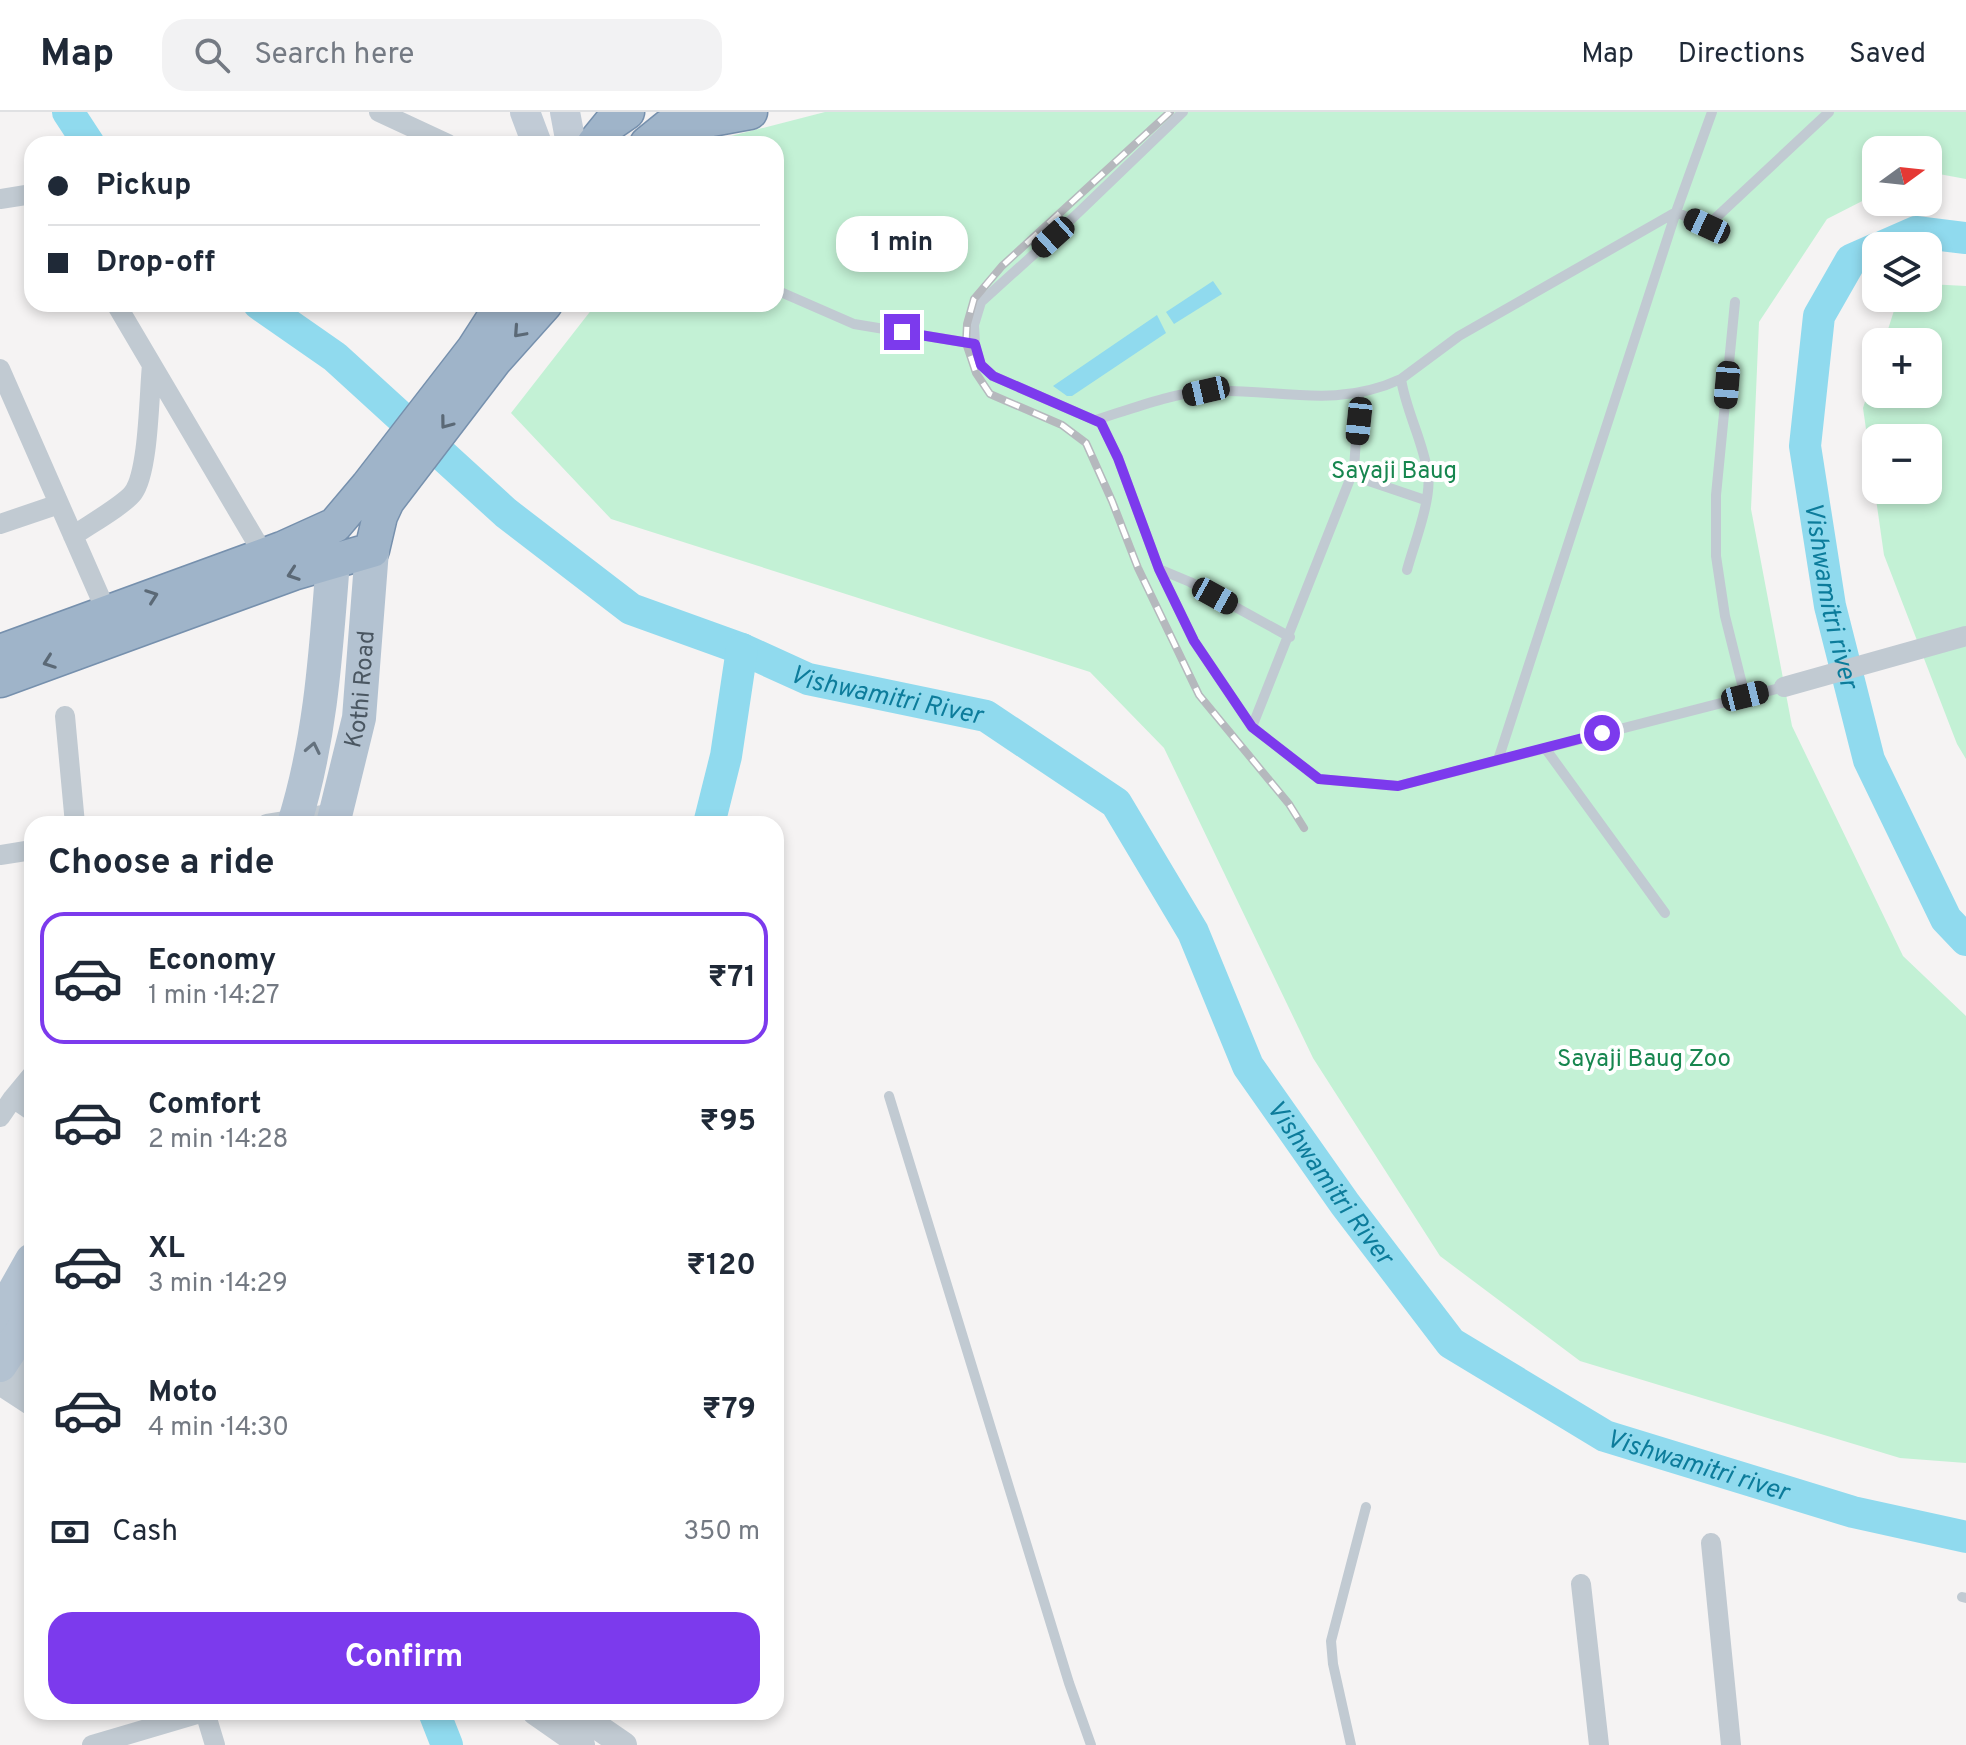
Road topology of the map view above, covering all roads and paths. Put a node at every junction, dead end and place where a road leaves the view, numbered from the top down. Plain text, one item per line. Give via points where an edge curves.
1 (379, 112) edge
2 (525, 112) edge
3 (565, 112) edge
4 (627, 112) edge
5 (750, 112) edge
6 (1183, 112) edge
7 (1712, 112) edge
8 (1829, 112) edge
9 (431, 136) edge
10 (534, 136) edge
11 (570, 136) edge
12 (600, 136) edge
13 (657, 136) edge
14 (24, 195) edge
15 (0, 199) edge
16 (1676, 212) junction
17 (784, 293) edge
18 (1735, 302) dead end
19 (121, 312) edge
20 (500, 312) edge
21 (535, 312) edge
22 (975, 344) junction
23 (484, 355) junction
24 (152, 365) junction
25 (0, 369) edge
26 (1401, 379) junction
27 (1359, 393) junction
28 (1096, 420) junction
29 (1351, 475) junction
30 (1425, 500) junction
31 (378, 501) junction
32 (59, 504) junction
33 (0, 524) edge
34 (335, 525) junction
35 (73, 536) junction
36 (372, 550) junction
37 (264, 555) junction
38 (333, 561) junction
39 (1159, 569) junction
40 (1407, 570) dead end
41 (107, 613) junction
42 (1966, 636) edge
43 (1290, 637) junction
44 (0, 652) edge
45 (0, 680) edge
46 (1784, 687) joint
47 (1745, 696) junction
48 (65, 716) dead end
49 (1252, 727) junction
50 (1545, 748) junction
51 (1498, 760) junction
52 (74, 816) edge
53 (288, 816) edge
54 (335, 816) edge
55 (24, 851) edge
56 (0, 855) edge
57 (1665, 913) dead end
58 (24, 1085) edge
59 (889, 1096) dead end
60 (13, 1098) junction
61 (24, 1106) edge
62 (0, 1117) edge
63 (24, 1274) edge
64 (0, 1317) edge
65 (24, 1333) edge
66 (7, 1368) edge
67 (24, 1392) edge
68 (1366, 1507) dead end
69 (1711, 1543) dead end
70 (1581, 1584) dead end
71 (177, 1720) edge
72 (207, 1720) edge
73 (546, 1720) edge
74 (588, 1720) edge
75 (92, 1745) edge
76 (215, 1745) edge
77 (582, 1745) edge
78 (624, 1745) edge
79 (1091, 1745) edge
80 (1351, 1745) edge
81 (1599, 1745) edge
82 (1731, 1745) edge

1 - 9 street
2 - 10 main road
3 - 11 main road
4 - 12 highway
5 - 13 highway via 668,127
6 - 22 lane via 981,302
7 - 16 lane
8 - 16 lane via 1707,226
14 - 15 street
16 - 26 lane via 1459,336
16 - 51 lane
17 - 22 lane via 854,324
18 - 47 lane via 1716,495 1716,556
19 - 24 street
20 - 23 highway
21 -> 23 highway
22 - 28 lane via 981,365 993,376
23 - 31 highway
24 - 35 street via 141,476 133,493
24 - 37 street
25 - 32 street
26 - 27 lane
26 - 30 lane via 1428,476
27 - 28 lane via 1310,398 1206,391
27 - 29 lane
28 - 39 lane via 1118,458
29 - 30 lane
29 - 43 lane
30 - 40 lane
31 - 34 highway
31 - 36 highway
32 - 33 street
32 - 35 street
34 - 37 highway
34 - 38 highway
35 - 41 street
36 - 38 highway
36 - 54 main road, Kothi Road via 359,718
41 -> 37 highway
38 -> 45 highway
53 -> 38 main road, Kothi Road via 314,744
39 - 43 lane
39 - 49 lane via 1194,641
41 - 44 highway
42 - 46 street
43 - 49 lane
46 - 47 lane
47 - 50 lane
48 - 52 street
49 - 51 lane via 1319,779 1398,786
50 - 51 lane
50 - 57 lane
55 - 56 street
58 - 60 street
59 - 79 lane
60 - 61 street
60 - 62 street
63 - 64 main road
65 - 66 main road
66 - 67 street
68 - 80 lane via 1331,1641
69 - 82 street
70 - 81 street
71 - 75 street
72 - 76 street
73 - 77 street
74 - 78 street

